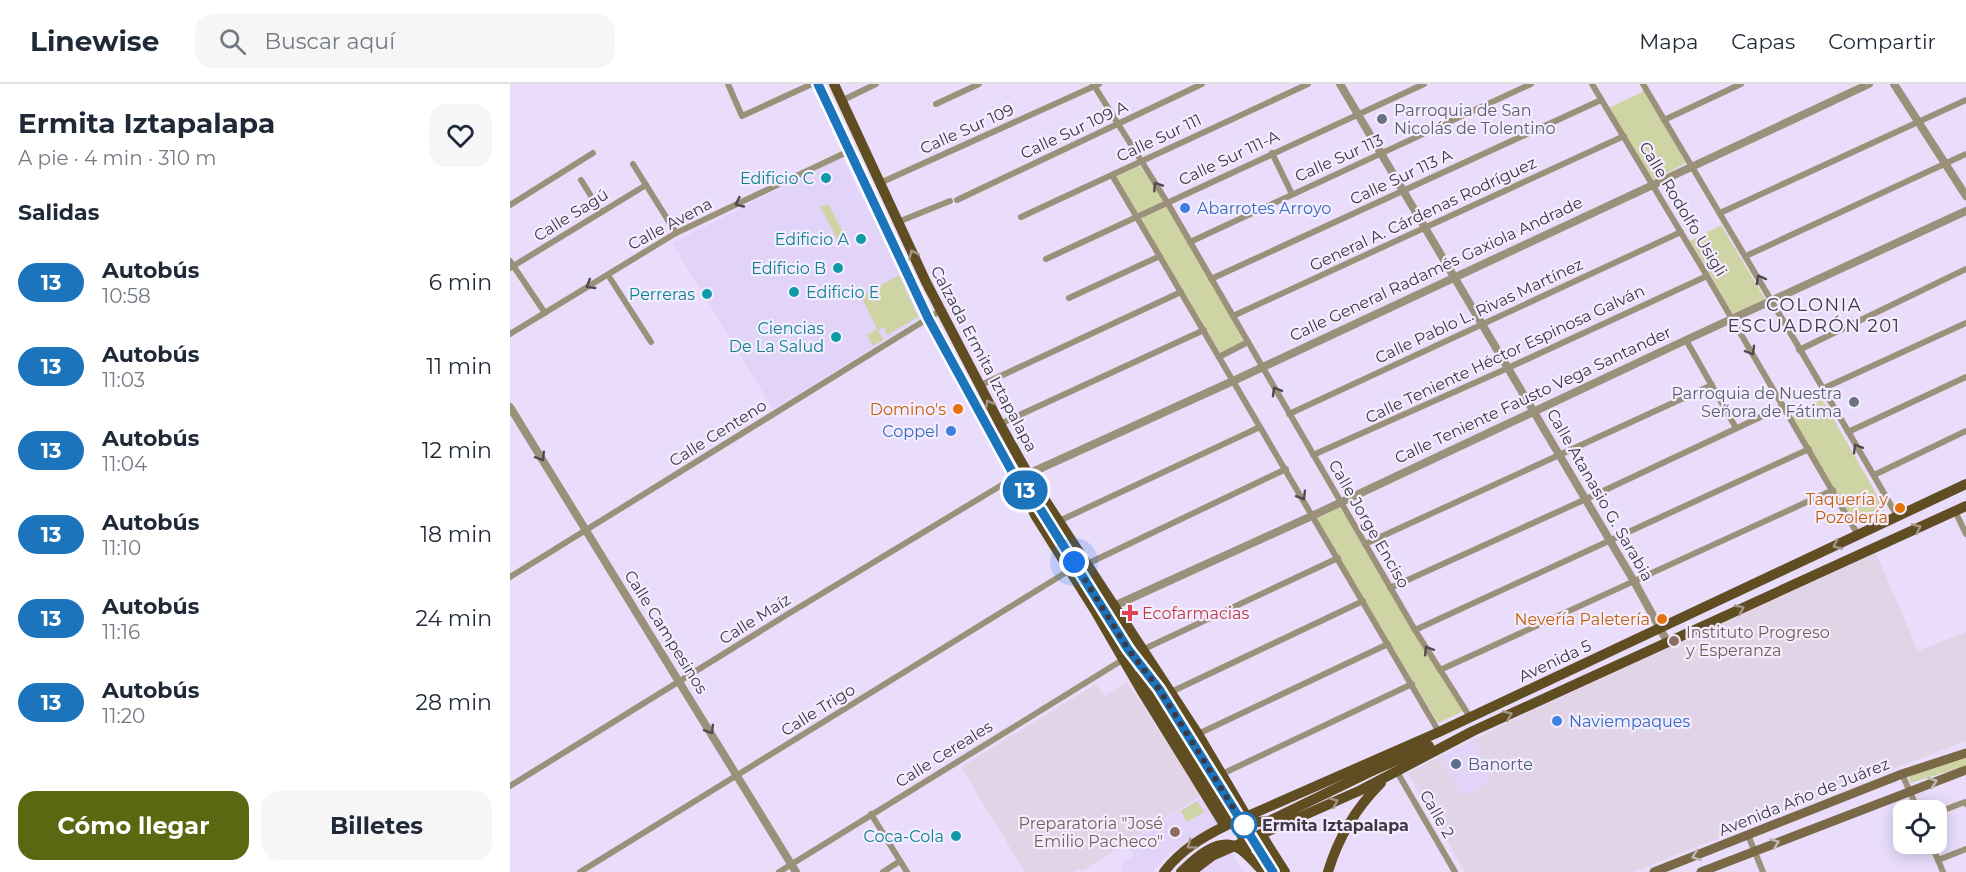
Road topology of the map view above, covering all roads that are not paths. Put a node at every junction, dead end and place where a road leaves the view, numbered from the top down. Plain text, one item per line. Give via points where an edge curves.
1 (728, 84) edge
2 (812, 84) edge
3 (818, 84) edge
4 (834, 84) edge
5 (876, 84) edge
6 (980, 84) edge
7 (1202, 84) edge
8 (1308, 84) edge
9 (1340, 84) edge
10 (1424, 84) edge
11 (1531, 84) edge
12 (1592, 84) edge
13 (1643, 84) edge
14 (1741, 84) edge
15 (1869, 84) edge
16 (1894, 84) edge
17 (1096, 85) edge
18 (863, 87) edge
19 (1601, 100) junction
20 (1966, 100) edge
21 (841, 101) junction
22 (936, 104) dead end
23 (1358, 115) junction
24 (1664, 120) junction
25 (1919, 123) junction
26 (1117, 124) junction
27 (1624, 136) junction
28 (849, 151) junction
29 (593, 153) dead end
30 (1272, 153) junction
31 (1382, 154) junction
32 (1966, 154) edge
33 (1140, 161) junction
34 (633, 164) dead end
35 (1945, 164) junction
36 (1692, 165) junction
37 (1112, 175) junction
38 (581, 180) dead end
39 (880, 183) junction
40 (646, 185) junction
41 (1652, 185) junction
42 (1404, 191) junction
43 (1292, 194) junction
44 (1966, 196) edge
45 (1167, 202) junction
46 (510, 205) edge
47 (1966, 211) edge
48 (602, 212) junction
49 (1720, 213) junction
50 (1137, 216) junction
51 (1021, 217) dead end
52 (898, 222) junction
53 (1425, 228) junction
54 (1681, 232) junction
55 (676, 233) junction
56 (1190, 242) junction
57 (1160, 256) junction
58 (1746, 256) junction
59 (1046, 259) dead end
60 (511, 265) edge
61 (1966, 269) edge
62 (608, 275) junction
63 (1707, 276) junction
64 (1454, 277) junction
65 (1211, 279) junction
66 (926, 282) junction
67 (913, 288) junction
68 (1181, 292) junction
69 (1068, 298) dead end
70 (1772, 301) junction
71 (940, 311) junction
72 (545, 313) junction
73 (1233, 316) junction
74 (928, 318) junction
75 (1733, 319) junction
76 (1966, 322) edge
77 (1483, 325) junction
78 (1204, 330) junction
79 (510, 334) edge
80 (955, 339) junction
81 (1686, 340) junction
82 (651, 342) dead end
83 (1248, 342) junction
84 (943, 345) junction
85 (1799, 350) junction
86 (1219, 357) junction
87 (1262, 367) junction
88 (1508, 368) junction
89 (1966, 377) edge
90 (1233, 381) junction
91 (1712, 385) junction
92 (979, 386) junction
93 (1822, 389) junction
94 (1784, 406) junction
95 (510, 407) edge
96 (1534, 411) junction
97 (1289, 414) junction
98 (1000, 424) junction
99 (1260, 427) junction
100 (1736, 428) junction
101 (1966, 431) edge
102 (1848, 432) junction
103 (1809, 449) junction
104 (1313, 456) junction
105 (1560, 456) junction
106 (1286, 469) junction
107 (1028, 474) junction
108 (1874, 475) junction
109 (1015, 477) junction
110 (1966, 484) edge
111 (1022, 487) junction
112 (1833, 490) junction
113 (1586, 499) junction
114 (1341, 501) junction
115 (1966, 506) edge
116 (1955, 511) junction
117 (1314, 515) junction
118 (1897, 516) junction
119 (1059, 521) junction
120 (586, 530) junction
121 (1966, 534) edge
122 (1858, 535) junction
123 (1610, 541) junction
124 (1365, 544) junction
125 (1338, 558) junction
126 (1087, 564) junction
127 (1070, 570) junction
128 (510, 577) edge
129 (1635, 583) junction
130 (1390, 588) junction
131 (1364, 601) junction
132 (1114, 606) junction
133 (1659, 628) junction
134 (1415, 630) junction
135 (1133, 635) junction
136 (1668, 643) junction
137 (1388, 644) junction
138 (1142, 650) junction
139 (1124, 659) junction
140 (1440, 670) junction
141 (680, 681) junction
142 (1412, 684) junction
143 (1171, 692) junction
144 (1470, 717) junction
145 (1439, 732) junction
146 (1197, 734) junction
147 (1449, 742) junction
148 (1966, 753) edge
149 (1966, 770) edge
150 (1395, 771) junction
151 (1902, 774) junction
152 (738, 775) junction
153 (1225, 779) junction
154 (510, 786) edge
155 (1910, 790) junction
156 (1208, 798) junction
157 (1914, 800) edge
158 (1229, 802) junction
159 (1966, 804) edge
160 (1947, 809) edge
161 (872, 814) junction
162 (1247, 817) junction
163 (1225, 826) junction
164 (1261, 834) junction
165 (1748, 835) junction
166 (1242, 843) junction
167 (1966, 849) edge
168 (1754, 851) junction
169 (1936, 854) edge
170 (1938, 860) junction
171 (900, 861) junction
172 (794, 868) edge
173 (580, 872) edge
174 (778, 872) edge
175 (883, 872) edge
176 (907, 872) edge
177 (1164, 872) edge
178 (1181, 872) edge
179 (1191, 872) edge
180 (1264, 872) edge
181 (1273, 872) edge
182 (1285, 872) edge
183 (1328, 872) edge
184 (1455, 872) edge
185 (1654, 872) edge
186 (1701, 872) edge
187 (1763, 872) edge
188 (1943, 872) edge

1 - 2 street via 742,116
3 - 28 main road, Calzada Ermita Iztapalapa
4 - 21 main road, Calzada Ermita Iztapalapa
5 - 18 street
6 - 22 street
7 - 26 street, Calle Sur 109 A
8 - 33 street, Calle Sur 111
9 - 23 street, Calle Atanasio G. Sarabia
10 - 23 street, Calle Sur 111-A
11 - 31 street, Calle Sur 113
12 - 19 street, Calle Rodolfo Usigli
13 - 24 street, Calle Rodolfo Usigli
14 - 24 street
15 - 36 street, Calle General Radamés Gaxiola Andrade
16 - 25 street
17 - 26 street, Calle Jorge Enciso
17 - 39 street, Calle Sur 109
18 - 21 street
19 - 27 street, Calle Rodolfo Usigli
19 - 42 street, Calle Sur 113 A
20 - 25 street
21 - 39 main road, Calzada Ermita Iztapalapa
23 - 30 street, Calle Sur 111-A
23 - 31 street, Calle Atanasio G. Sarabia
24 - 36 street, Calle Rodolfo Usigli
25 - 35 street
25 - 49 street
26 - 33 street, Calle Jorge Enciso
26 - 52 street, Calle Sur 109 A via 953,201
27 - 41 street, Calle Rodolfo Usigli
27 - 53 street, General A. Cárdenas Rodríguez
28 -> 55 street, Calle Avena
28 - 67 main road, Calzada Ermita Iztapalapa
29 - 46 street
30 - 43 street
30 - 45 street, Calle Sur 111-A
31 - 42 street, Calle Atanasio G. Sarabia
31 - 43 street, Calle Sur 113
32 - 35 street
33 - 37 street, Calle Sur 111
45 -> 33 street, Calle Jorge Enciso
34 - 40 street
35 - 44 street
35 - 58 street
36 - 41 street, Calle General Radamés Gaxiola Andrade
36 - 49 street, Calle Rodolfo Usigli
37 - 50 street
37 - 51 street, Calle Sur 111
38 - 48 street
39 - 52 main road, Calzada Ermita Iztapalapa
40 - 48 street, Calle Sagú
40 - 55 street
41 - 54 street, Calle Rodolfo Usigli
41 - 64 street, Calle General Radamés Gaxiola Andrade
42 - 53 street, Calle Atanasio G. Sarabia
42 - 65 street, Calle Sur 113 A
43 - 56 street, Calle Sur 113
45 - 50 street, Calle Sur 111-A
45 - 56 street, Calle Jorge Enciso
47 - 70 street, Calle Teniente Fausto Vega Santander
48 - 60 street, Calle Sagú
49 - 58 street, Calle Rodolfo Usigli
50 - 57 street
50 - 59 street, Calle Sur 111-A
66 -> 52 main road, Calzada Ermita Iztapalapa
53 - 64 street, Calle Atanasio G. Sarabia
53 - 73 street, General A. Cárdenas Rodríguez
54 - 63 street, Calle Rodolfo Usigli
54 - 77 street, Calle Pablo L. Rivas Martínez
55 - 62 street, Calle Avena
56 - 65 street, Calle Jorge Enciso
57 - 68 street
57 - 69 street
70 -> 58 street, Calle Rodolfo Usigli
60 - 72 street
61 - 85 street
62 -> 72 street, Calle Avena
62 - 82 street
63 - 75 street, Calle Rodolfo Usigli
63 - 88 street, Calle Teniente Héctor Espinosa Galván
64 - 77 street, Calle Atanasio G. Sarabia
64 - 87 street, Calle General Radamés Gaxiola Andrade
65 - 73 street, Calle Jorge Enciso
66 - 67 main road
66 - 71 main road, Calzada Ermita Iztapalapa
67 - 74 main road, Calzada Ermita Iztapalapa
68 - 78 street
68 - 92 street
70 - 75 street, Calle Teniente Fausto Vega Santander
70 - 85 street, Calle Rodolfo Usigli
71 - 74 street, Calle Centeno
71 - 80 main road, Calzada Ermita Iztapalapa
72 - 79 street, Calle Avena
73 - 83 street, Calle Jorge Enciso
74 - 84 main road, Calzada Ermita Iztapalapa
74 - 120 street, Calle Centeno
75 - 81 street, Calle Teniente Fausto Vega Santander
75 -> 94 street, Calle Rodolfo Usigli
76 - 93 street
77 - 88 street, Calle Atanasio G. Sarabia
77 - 97 street, Calle Pablo L. Rivas Martínez
78 - 86 street
78 - 98 street
80 - 84 main road
80 - 92 main road, Calzada Ermita Iztapalapa
81 - 91 street
81 - 96 street, Calle Teniente Fausto Vega Santander
83 - 86 street
83 - 87 street, Calle Jorge Enciso
84 - 109 main road, Calzada Ermita Iztapalapa
85 - 93 street, Calle Rodolfo Usigli
86 - 90 street
87 - 90 street, Calle General Radamés Gaxiola Andrade
97 -> 87 street, Calle Jorge Enciso
88 - 96 street, Calle Atanasio G. Sarabia
88 - 104 street, Calle Teniente Héctor Espinosa Galván
89 - 102 street
90 - 99 street
90 - 107 street, Calle General Radamés Gaxiola Andrade
91 - 100 street
91 - 105 street
98 -> 92 main road, Calzada Ermita Iztapalapa
93 - 102 street, Calle Rodolfo Usigli
94 - 100 street
94 - 103 street, Calle Rodolfo Usigli
95 -> 120 street, Calle Campesinos
96 - 105 street, Calle Atanasio G. Sarabia
96 - 114 street, Calle Teniente Fausto Vega Santander
97 - 104 street, Calle Jorge Enciso
98 - 107 main road, Calzada Ermita Iztapalapa
99 - 106 street
99 - 119 street
100 - 113 street
101 - 108 street
108 -> 102 street, Calle Rodolfo Usigli
103 - 112 street, Calle Rodolfo Usigli
103 - 123 street
104 - 114 street, Calle Jorge Enciso
105 - 113 street, Calle Atanasio G. Sarabia
105 - 124 street
106 -> 117 street
106 - 126 street
107 - 109 street, Calle General Radamés Gaxiola Andrade
107 - 119 main road, Calzada Ermita Iztapalapa
108 - 118 street, Calle Rodolfo Usigli
109 - 111 main road, Calzada Ermita Iztapalapa
109 - 141 street, Calle Maíz
110 - 118 main road, Avenida 5
111 - 127 main road, Calzada Ermita Iztapalapa
111 - 158 main road, Calzada Ermita Iztapalapa, bridge via 1041,510 1128,649 1159,689
112 - 122 street, Calle Rodolfo Usigli
112 - 129 street
113 - 123 street, Calle Atanasio G. Sarabia
113 - 130 street
114 - 117 street, Calle Teniente Fausto Vega Santander
114 - 124 street, Calle Jorge Enciso
115 - 116 main road, Avenida 5
116 - 121 street
136 -> 116 main road, Avenida 5
117 - 125 street
117 - 132 street, Calle Teniente Fausto Vega Santander
118 - 122 main road, Avenida 5
119 - 126 main road, Calzada Ermita Iztapalapa
120 - 128 street, Calle Centeno
120 - 141 street, Calle Campesinos
122 -> 133 main road, Avenida 5
123 - 129 street, Calle Atanasio G. Sarabia
123 - 134 street
124 - 130 street, Calle Jorge Enciso
125 - 131 street
125 - 138 street
126 - 132 main road, Calzada Ermita Iztapalapa
127 - 139 main road, Calzada Ermita Iztapalapa
127 - 152 street, Calle Trigo
129 - 133 street, Calle Atanasio G. Sarabia
129 - 140 street
130 - 134 street, Calle Jorge Enciso
131 - 137 street
131 - 143 street
132 - 135 main road, Calzada Ermita Iztapalapa
133 - 136 street, Calle Atanasio G. Sarabia
133 - 144 main road, Avenida 5
140 -> 134 street, Calle Jorge Enciso
135 - 138 main road, Calzada Ermita Iztapalapa
135 - 180 main road, Calzada Ermita Iztapalapa, bridge via 1149,690
147 -> 136 main road, Avenida 5
137 - 142 street
137 - 146 street
138 - 143 main road, Calzada Ermita Iztapalapa
139 - 156 main road, Calzada Ermita Iztapalapa
139 - 161 street, Calle Cereales
140 - 144 street, Calle Jorge Enciso
141 -> 152 street, Calle Campesinos
141 - 154 street, Calle Maíz
142 - 145 street
142 - 153 street
143 - 146 main road, Calzada Ermita Iztapalapa
144 - 145 main road, Avenida 5
145 - 162 main road, Avenida 5
146 - 153 main road, Calzada Ermita Iztapalapa
147 - 150 main road, Avenida 5
147 - 158 main road, bridge via 1424,748 1269,821 1248,818
148 - 151 main road, Avenida Año de Juárez
155 -> 149 main road, Avenida Año de Juárez
164 -> 150 main road, Avenida 5
150 - 183 main road via 1355,813
150 - 184 street, Calle 2
151 - 155 street
151 - 165 main road, Avenida Año de Juárez
152 - 172 street, Calle Campesinos
152 - 173 street, Calle Trigo
153 - 156 main road via 1226,794
153 - 162 main road, Calzada Ermita Iztapalapa
155 - 157 street
168 -> 155 main road, Avenida Año de Juárez
156 - 163 main road, Calzada Ermita Iztapalapa
158 - 181 main road, Calzada Ermita Iztapalapa, bridge
159 - 160 street
161 - 171 street
161 - 172 street, Calle Cereales
162 - 163 main road, Avenida 5
163 -> 177 main road, Avenida 5 via 1197,840
164 - 166 main road, Avenida 5
164 - 182 main road
165 - 168 street
165 -> 185 main road, Avenida Año de Juárez
166 - 179 main road, Avenida 5 via 1212,856
166 - 180 main road
167 - 170 street
168 - 186 main road, Avenida Año de Juárez
168 - 187 street
169 - 170 street
170 - 188 street
171 - 175 street
171 - 176 street
172 - 174 street, Calle Cereales
178 - 180 main road, bridge via 1205,852 1228,845 1240,849

